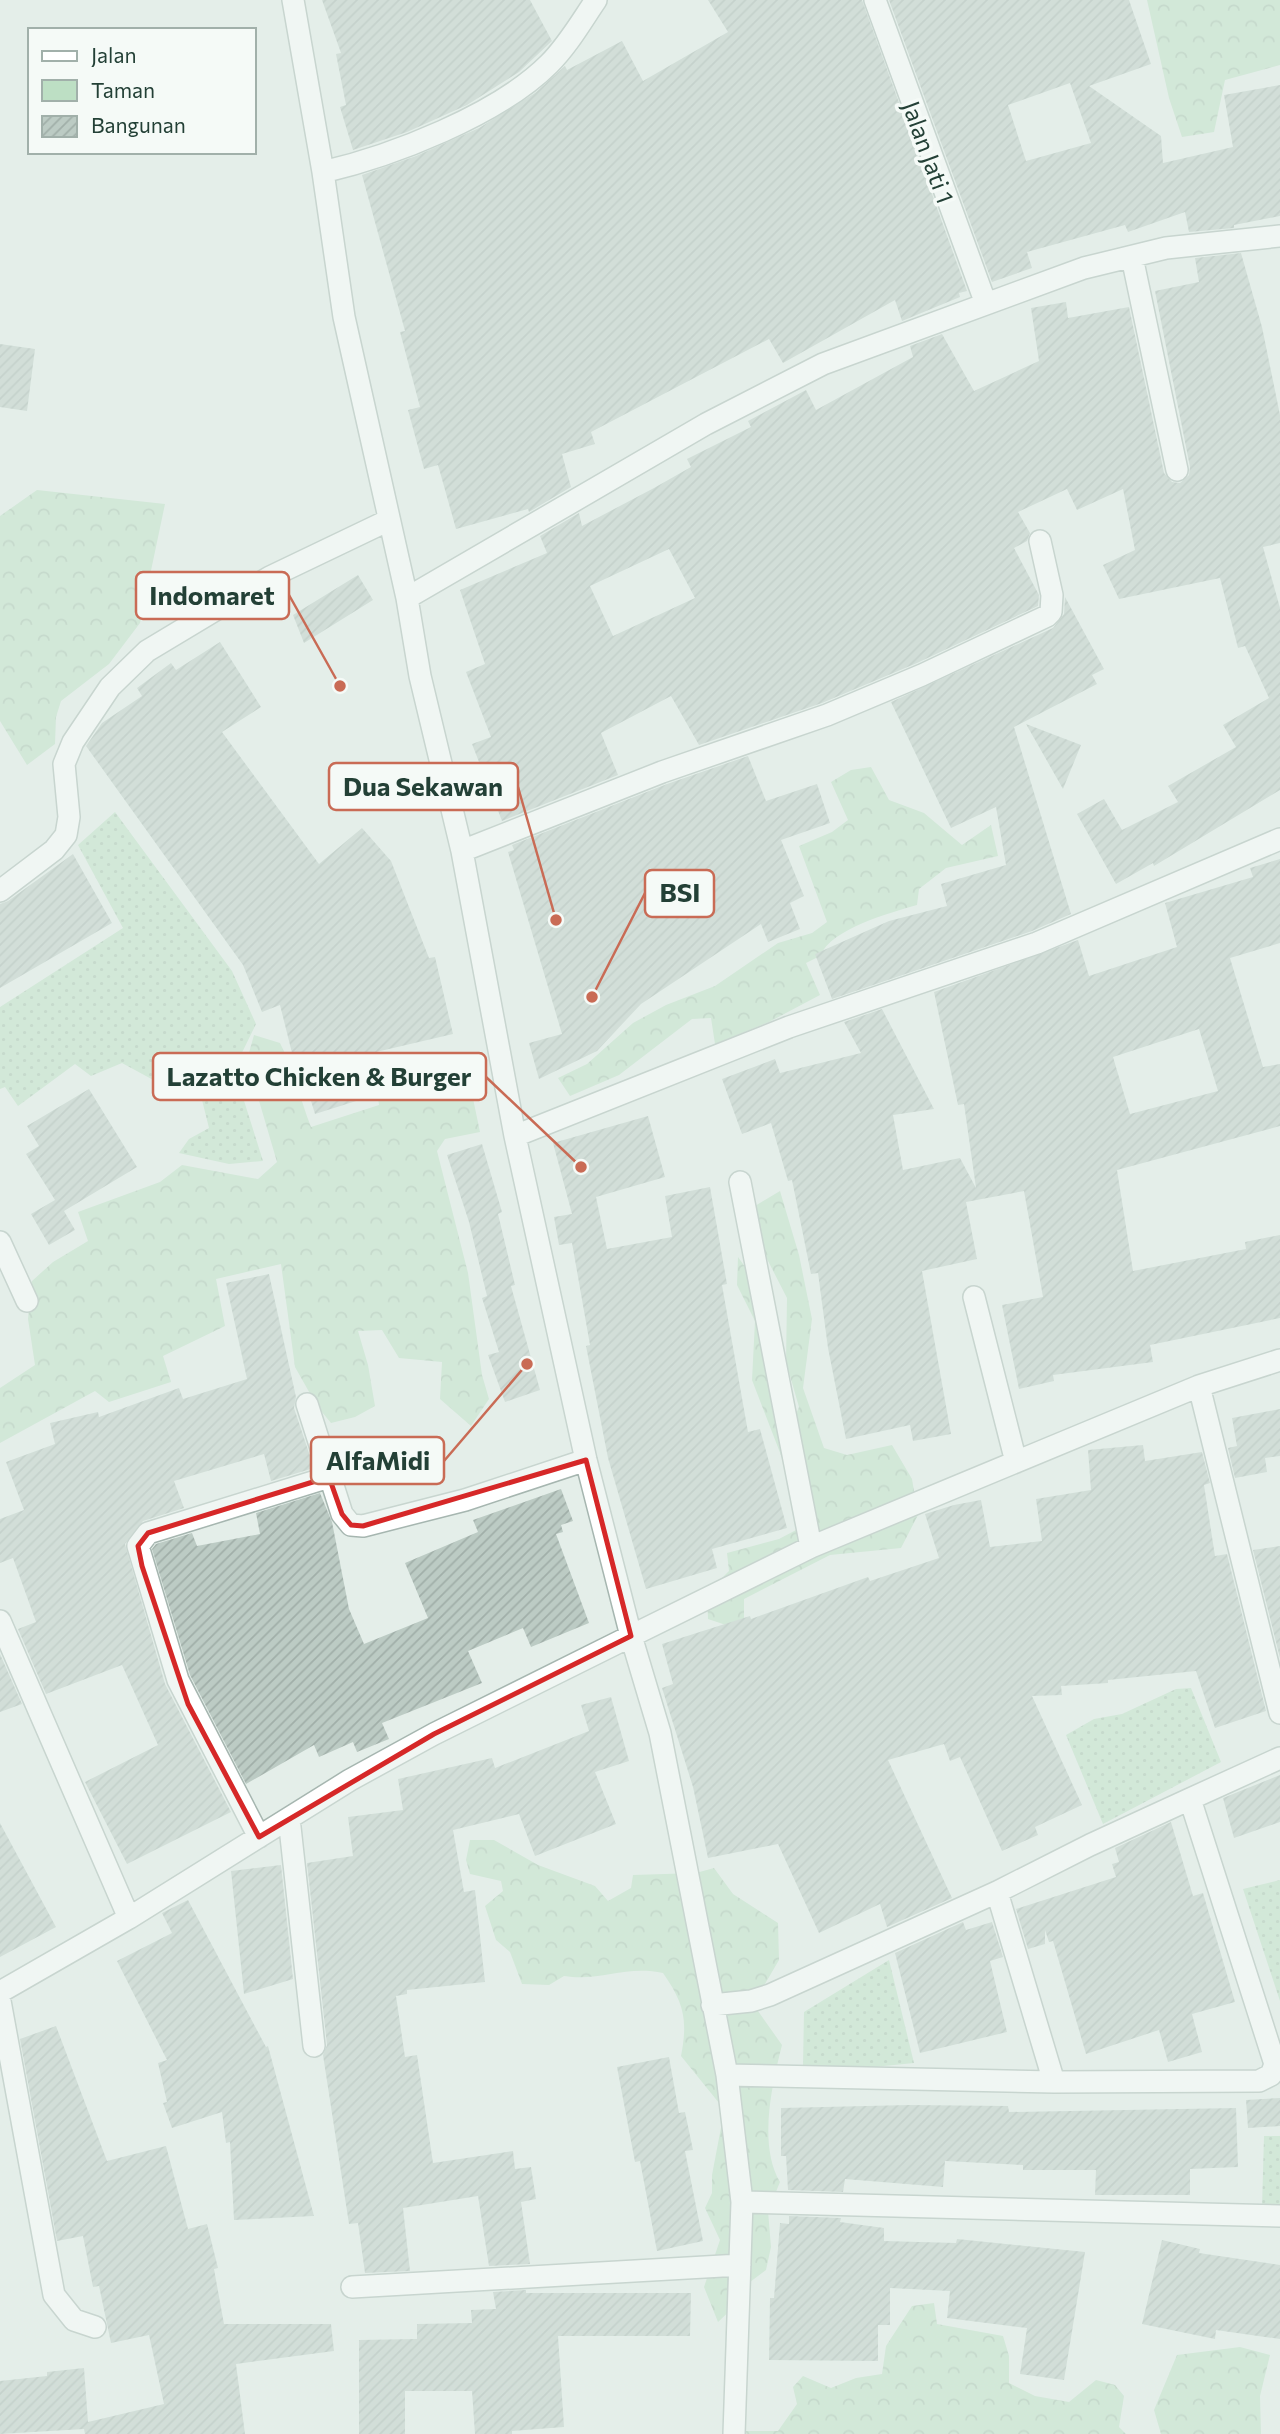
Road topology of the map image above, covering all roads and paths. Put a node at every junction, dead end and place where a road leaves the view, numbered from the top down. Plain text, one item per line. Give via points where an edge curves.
1 (293, 0) edge
2 (596, 0) edge
3 (875, 0) edge
4 (323, 172) junction
5 (1280, 236) edge
6 (1132, 257) junction
7 (986, 304) junction
8 (1177, 470) dead end
9 (389, 520) junction
10 (1040, 541) dead end
11 (407, 598) junction
12 (1280, 839) edge
13 (462, 850) junction
14 (0, 891) edge
15 (515, 1136) junction
16 (740, 1182) dead end
17 (0, 1242) edge
18 (974, 1297) dead end
19 (27, 1301) dead end
20 (1280, 1360) edge
21 (1199, 1386) junction
22 (307, 1404) dead end
23 (586, 1460) junction
24 (1016, 1462) junction
25 (329, 1477) junction
26 (811, 1547) junction
27 (0, 1621) edge
28 (631, 1636) junction
29 (1280, 1713) edge
30 (1280, 1758) edge
31 (1190, 1799) junction
32 (289, 1818) junction
33 (259, 1837) junction
34 (997, 1892) junction
35 (129, 1918) junction
36 (0, 1992) edge
37 (0, 2001) edge
38 (712, 2005) junction
39 (314, 2046) dead end
40 (727, 2075) junction
41 (1054, 2082) junction
42 (742, 2202) junction
43 (1280, 2216) edge
44 (740, 2265) junction
45 (352, 2287) dead end
46 (94, 2327) dead end
47 (734, 2434) edge

1 - 4 street
2 - 4 street via 563,50 522,86 428,137
3 - 7 street, Jalan Jati 1
4 - 9 street via 344,317
5 - 6 street via 1166,248
6 - 7 street via 1084,268
6 - 8 street
7 - 11 street via 823,364 706,424
9 - 11 street
9 - 14 street via 270,577 147,651 110,687 73,742 64,764 69,817 66,835 54,850
10 - 13 street via 1052,596 1052,612 1047,616 827,715 662,772
11 - 13 street via 420,676
12 - 15 street via 1037,943 789,1027
13 - 15 street
15 - 23 street
16 - 26 street
17 - 19 street
18 - 24 street
20 - 21 street
21 - 24 street
21 - 29 street
22 - 25 street
23 - 25 street via 465,1500 363,1526 351,1525 342,1514
23 - 28 street
24 - 26 street
25 - 33 street via 148,1533 138,1546 178,1680
26 - 28 street
27 - 35 street
28 - 32 street via 434,1734
28 - 38 street via 660,1733
30 - 31 street
31 - 34 street
31 - 41 street via 1275,2064 1271,2075 1259,2081
32 - 33 street
32 - 39 street
33 - 35 street
34 - 38 street via 771,1995
34 - 41 street
35 - 36 street
37 - 46 street via 54,2295 74,2320
38 - 40 street
40 - 41 street
40 - 42 street
42 - 43 street
42 - 44 street
44 - 45 street
44 - 47 street

